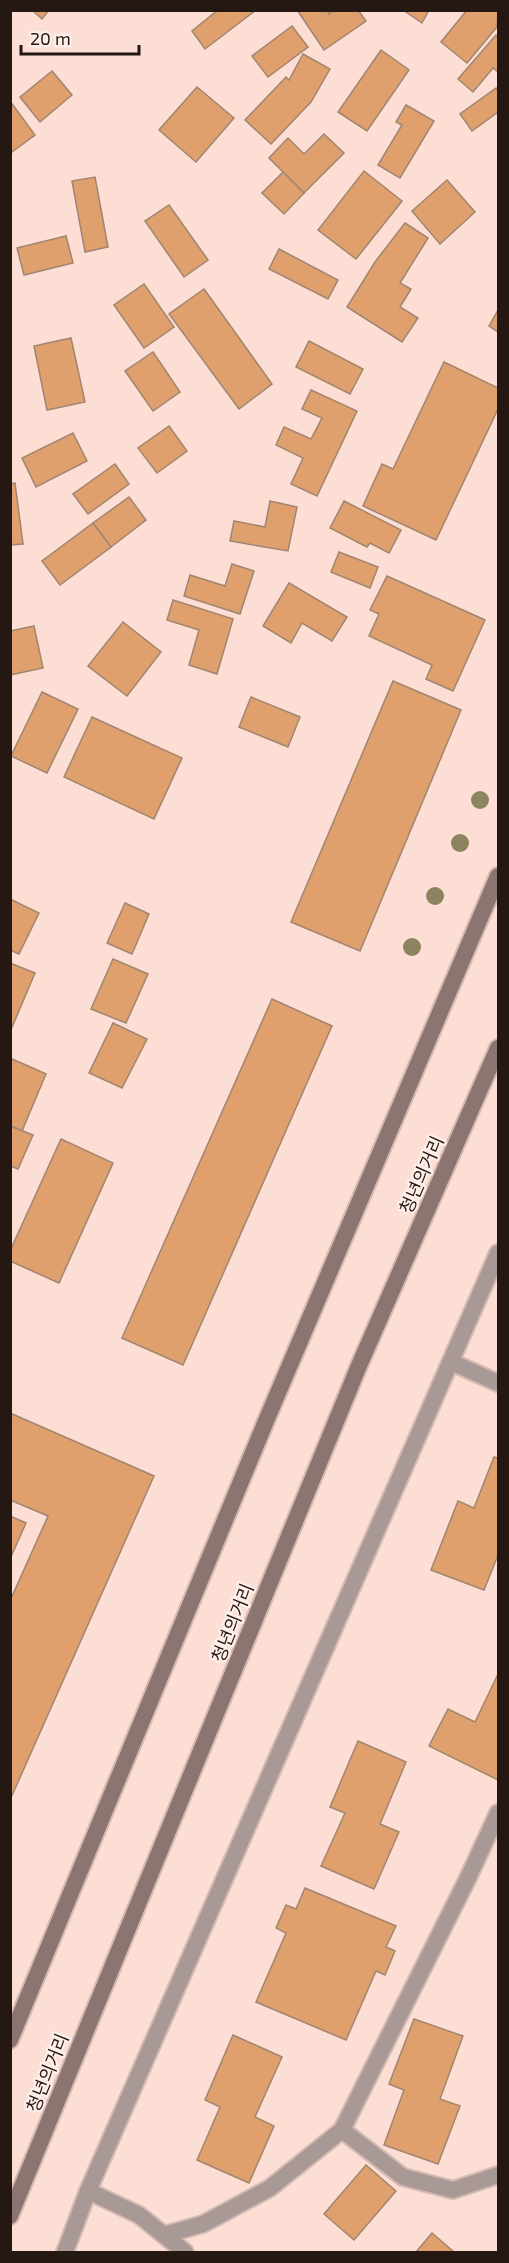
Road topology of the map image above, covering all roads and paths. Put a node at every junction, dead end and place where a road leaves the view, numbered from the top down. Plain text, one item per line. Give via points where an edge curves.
1 (498, 876) edge
2 (498, 1048) edge
3 (498, 1253) edge
4 (451, 1362) junction
5 (498, 1383) edge
6 (498, 1813) edge
7 (10, 2040) edge
8 (342, 2130) junction
9 (498, 2175) edge
10 (88, 2191) junction
11 (10, 2216) edge
12 (164, 2235) junction
13 (65, 2253) edge
14 (185, 2253) edge

1 - 7 main road
2 - 11 main road, 청년의거리 via 358,1368
3 - 4 street
4 - 5 street
4 - 10 street
6 - 8 street
8 - 9 street via 403,2176 453,2190
8 - 12 street via 270,2188 203,2224
10 - 12 street via 139,2215
10 - 13 street
12 - 14 street

